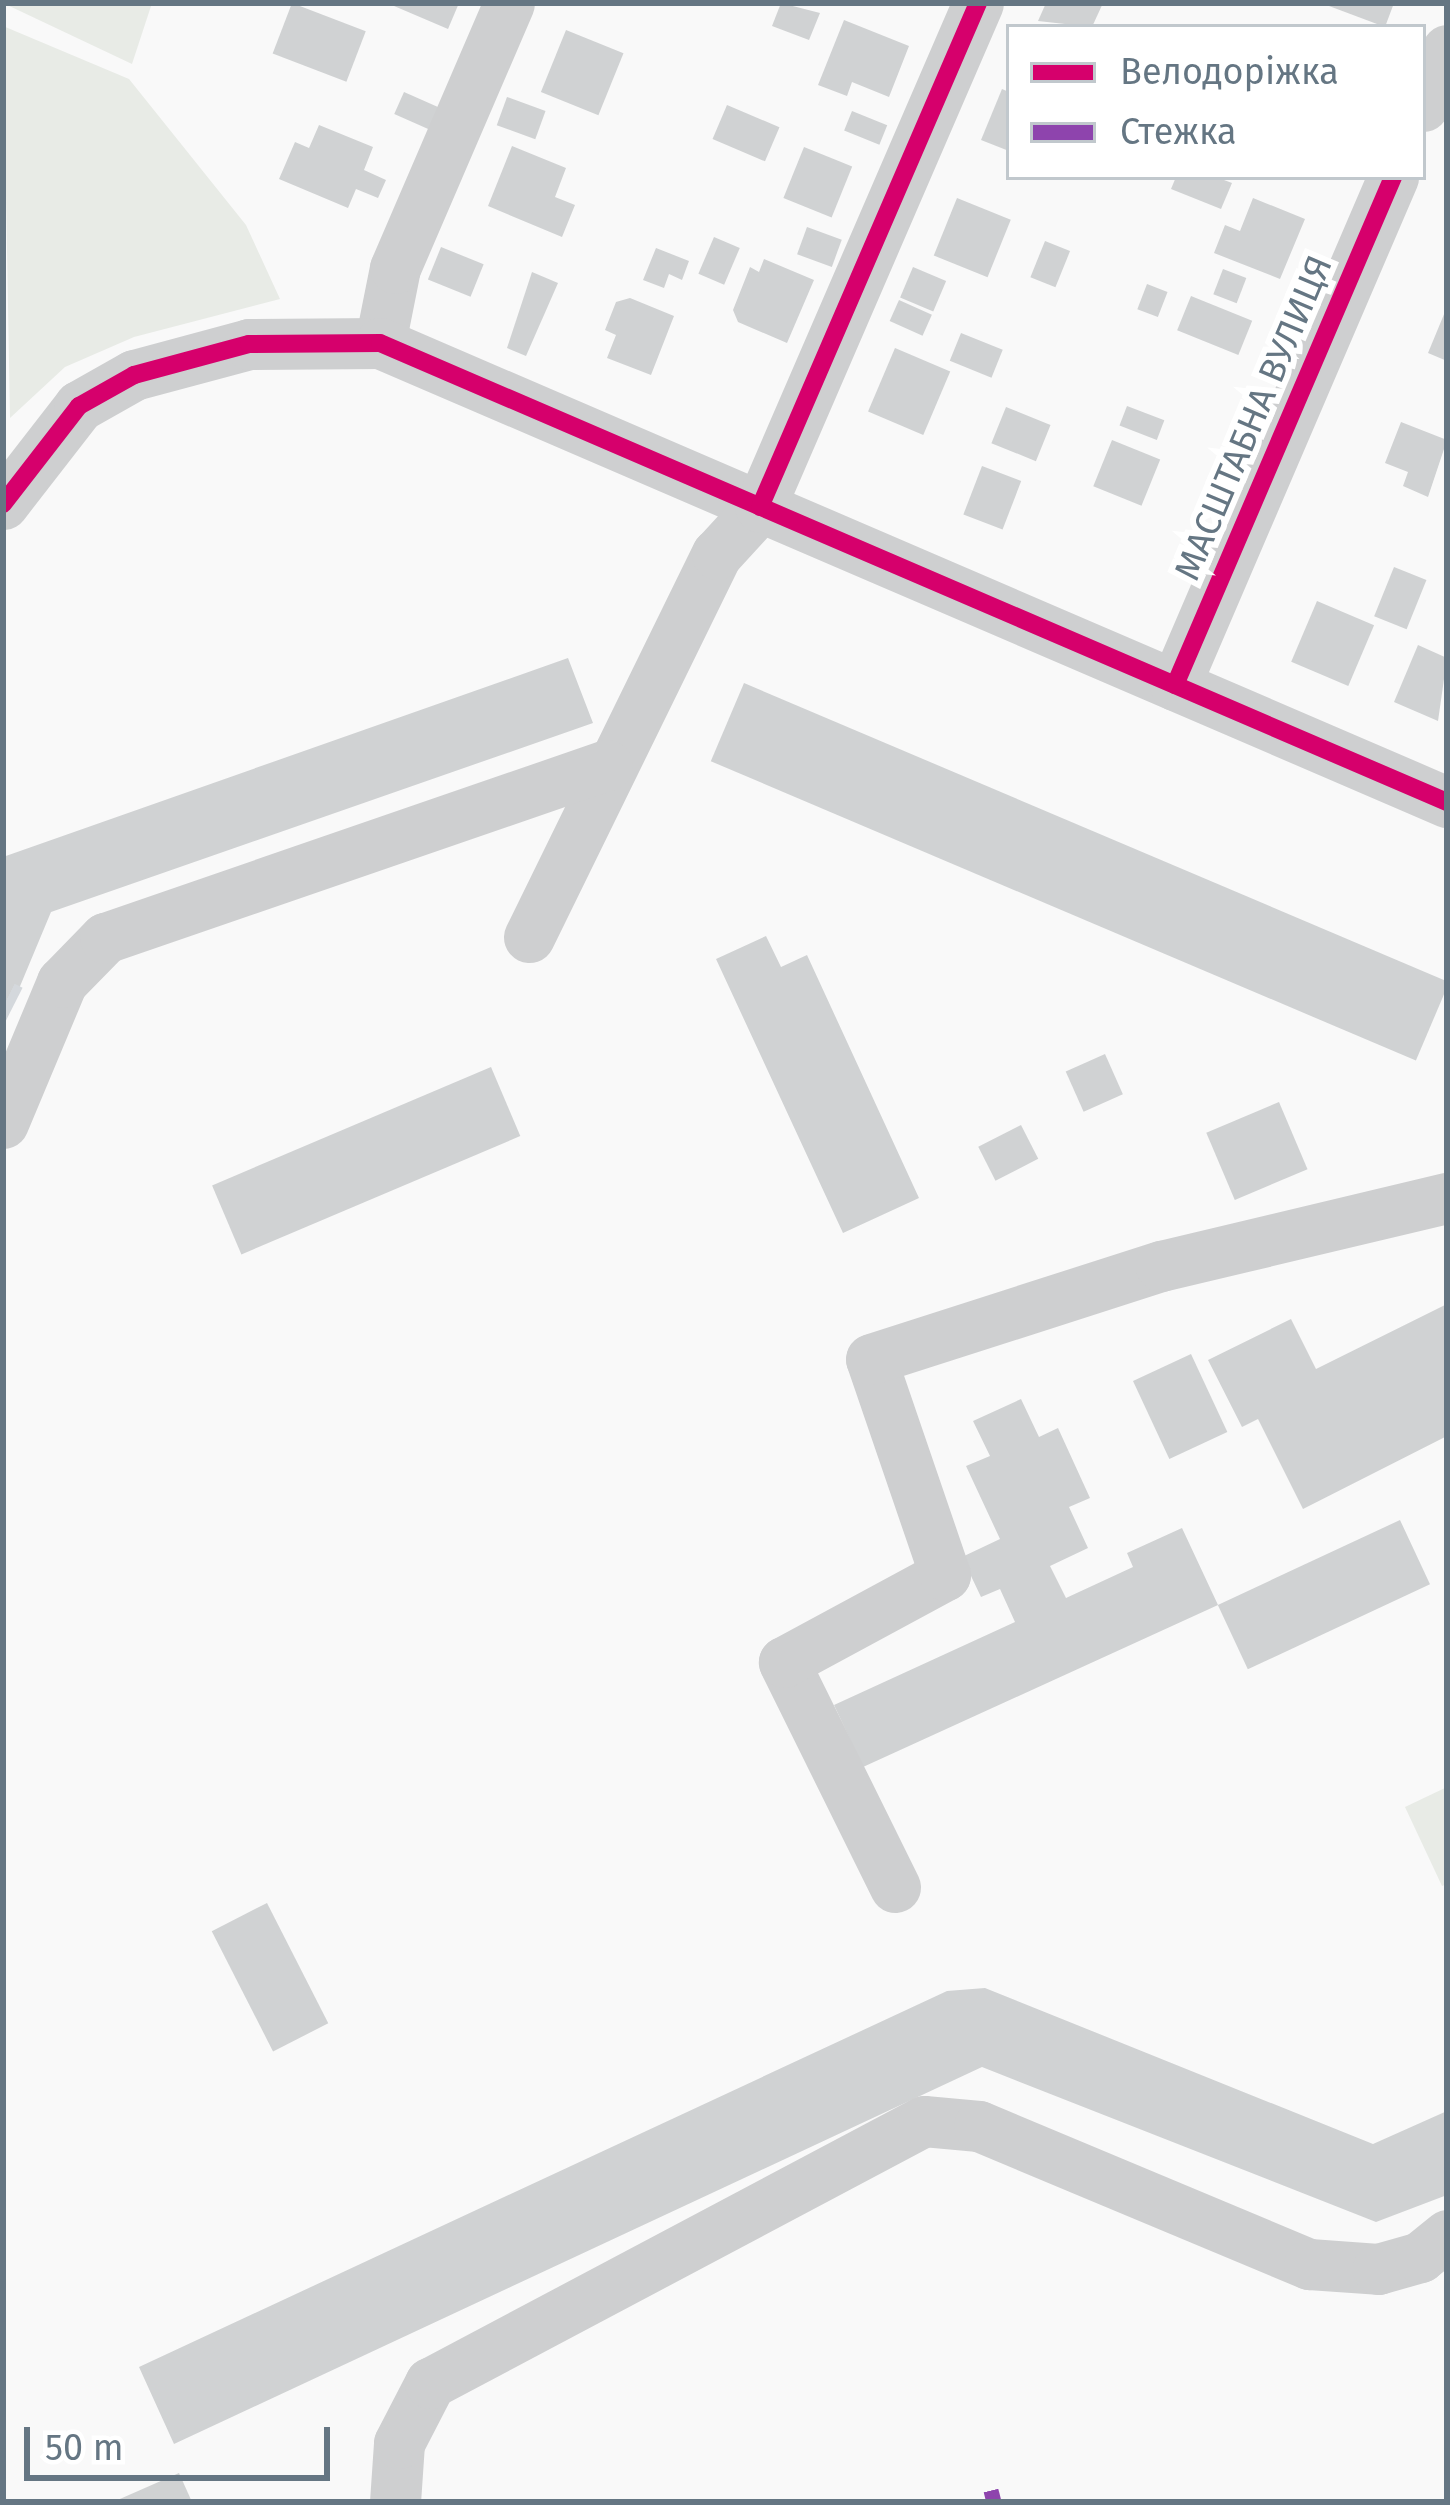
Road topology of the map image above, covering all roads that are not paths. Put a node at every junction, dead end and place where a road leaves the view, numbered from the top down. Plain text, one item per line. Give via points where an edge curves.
1 (509, 3) edge
2 (978, 3) edge
3 (1447, 50) edge
4 (1426, 99) edge
5 (1392, 180) edge
6 (380, 343) junction
7 (3, 503) edge
8 (760, 507) junction
9 (1175, 686) junction
10 (607, 765) junction
11 (1447, 802) edge
12 (529, 937) dead end
13 (3, 1123) edge
14 (1447, 1198) edge
15 (895, 1887) dead end
16 (1447, 2235) edge
17 (394, 2502) edge

1 - 6 street via 395,268
2 - 8 street
3 - 4 street
5 - 9 street, МАСШТАБНА ВУЛИЦЯ
6 - 7 street via 249,344 134,375 79,406
6 - 8 street
8 - 9 street
8 - 10 street via 718,554
9 - 11 street
10 - 12 street
10 - 13 street via 105,938 28,1017
14 - 15 street via 1161,1266 871,1359 945,1575 784,1662
16 - 17 street via 1420,2257 1378,2269 1310,2264 979,2126 924,2121 430,2383 399,2443

